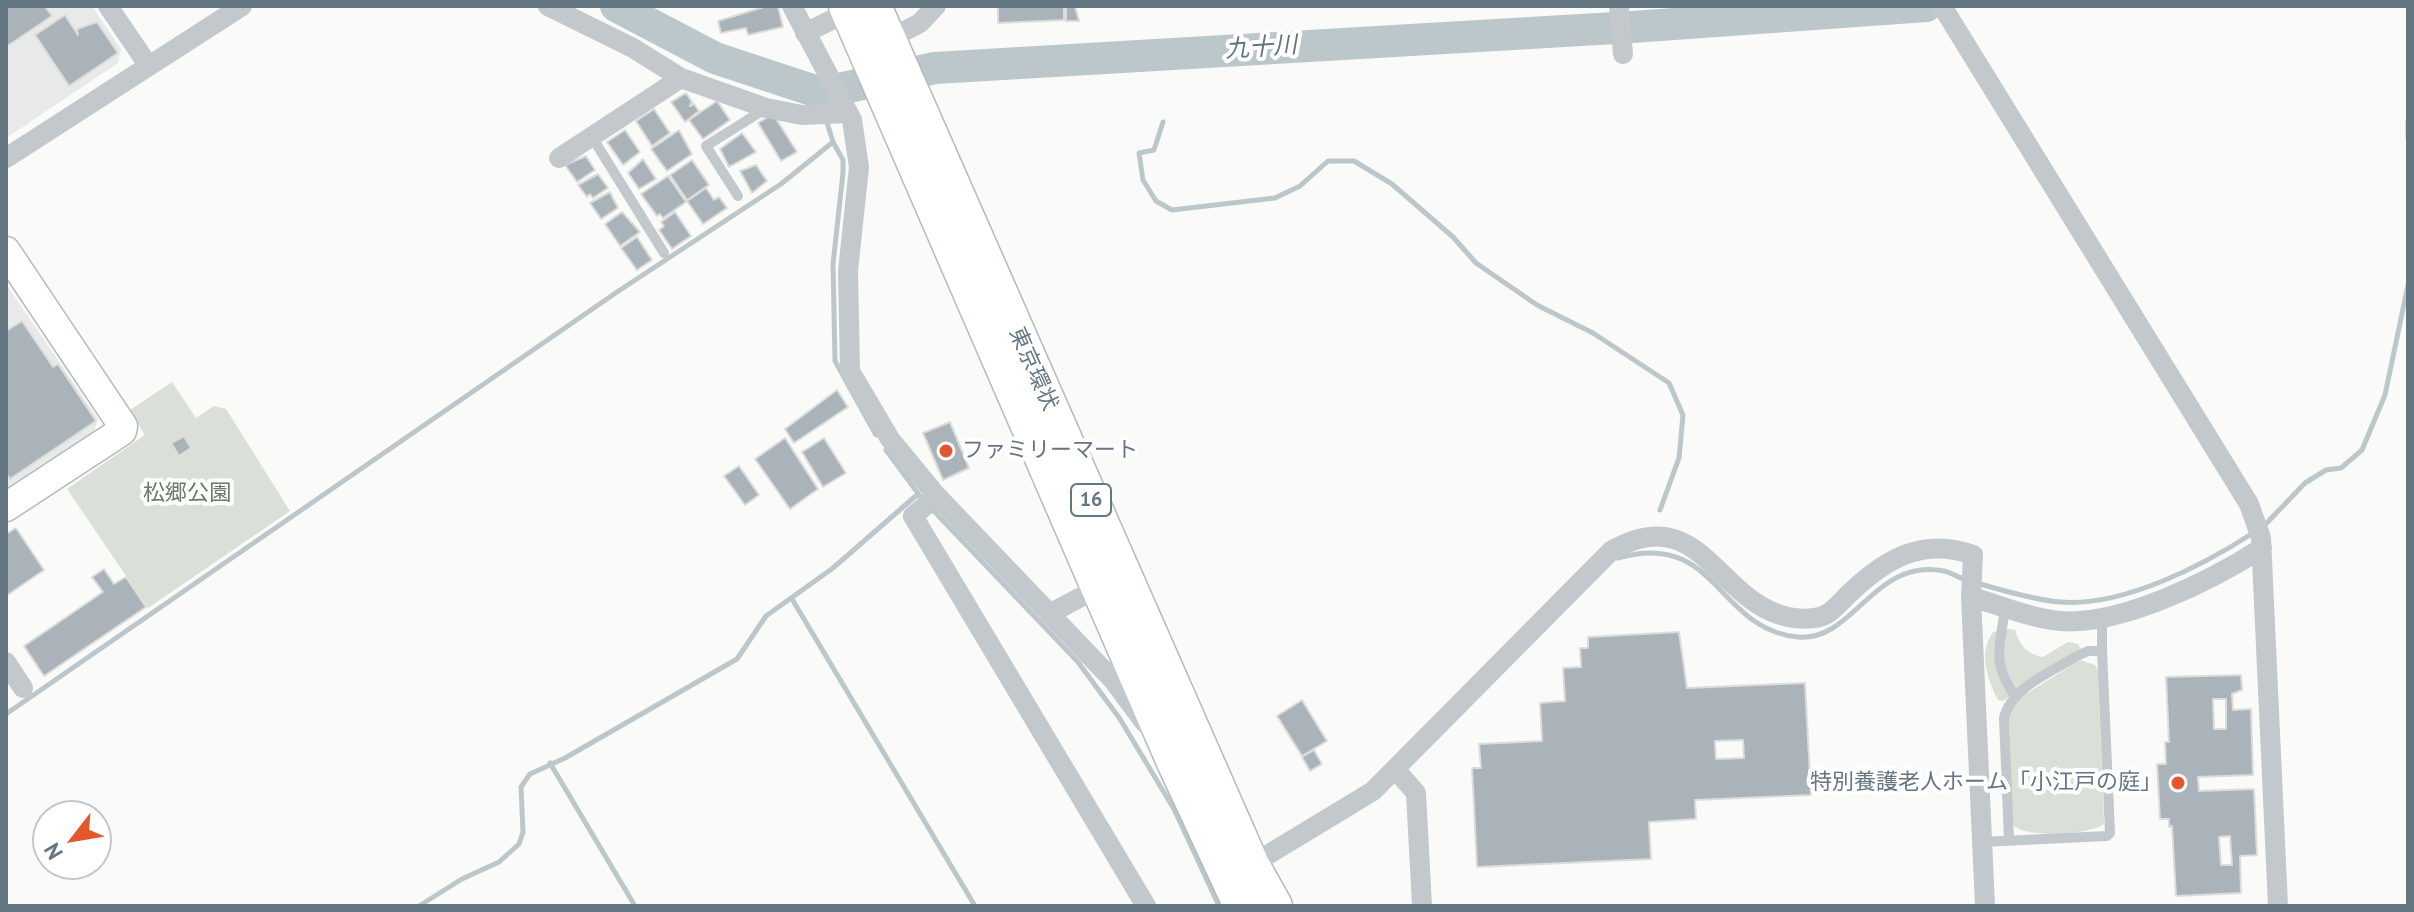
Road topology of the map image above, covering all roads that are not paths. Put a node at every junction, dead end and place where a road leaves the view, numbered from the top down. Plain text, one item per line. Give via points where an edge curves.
1 (108, 6) edge
2 (242, 6) edge
3 (548, 6) edge
4 (792, 6) edge
5 (936, 6) edge
6 (1619, 6) edge
7 (1942, 6) edge
8 (857, 8) edge
9 (805, 33) junction
10 (888, 40) junction
11 (1623, 54) dead end
12 (148, 65) junction
13 (681, 78) junction
14 (899, 98) junction
15 (766, 108) junction
16 (850, 116) junction
17 (592, 137) junction
18 (6, 158) edge
19 (559, 158) dead end
20 (738, 196) dead end
21 (6, 251) edge
22 (664, 253) dead end
23 (937, 496) junction
24 (6, 507) edge
25 (2261, 543) junction
26 (1100, 587) junction
27 (1972, 587) junction
28 (2006, 606) junction
29 (1049, 614) junction
30 (2102, 619) junction
31 (2102, 651) junction
32 (6, 662) edge
33 (23, 688) dead end
34 (2015, 696) junction
35 (1175, 762) junction
36 (1401, 774) junction
37 (2009, 840) junction
38 (1982, 842) junction
39 (1251, 865) junction
40 (1146, 906) edge
41 (1242, 906) edge
42 (1274, 906) edge
43 (1422, 906) edge
44 (1985, 906) edge
45 (2278, 906) edge

1 - 12 street
2 - 12 street
3 - 13 street
4 - 9 street
5 - 10 street via 920,23
6 - 11 street
7 - 25 street via 2251,511
8 - 9 street
8 - 10 highway, 東京環状 / 16
8 - 14 highway, 東京環状 / 16
9 - 16 street
10 - 14 highway, 東京環状 / 16
12 - 18 street
13 - 15 street
13 - 17 street
14 - 16 street
14 - 26 highway, 東京環状 / 16
14 - 39 highway, 東京環状 / 16
15 - 16 street
15 - 20 lane via 706,146
16 - 23 street via 859,167 848,271 850,371 890,439
17 - 19 street
17 - 22 lane
21 - 24 street via 123,426
23 - 29 street
23 - 40 street via 913,516
25 - 30 street via 2233,567 2135,611
25 - 45 street
26 - 29 street
26 - 35 highway, 東京環状 / 16
27 - 28 street
27 - 36 street via 1973,555 1924,549 1882,563 1825,615 1789,618 1751,597 1694,547 1669,537 1634,538 1611,551
27 - 38 street
28 - 30 street via 2058,621
28 - 34 lane via 1998,665
29 - 35 street via 1113,680
30 - 31 lane
31 - 34 lane via 2088,651
31 - 37 lane via 2110,833
32 - 33 street
34 - 37 lane via 2004,718
35 - 41 highway, 東京環状 / 16
36 - 39 street
36 - 43 street via 1416,793
37 - 38 lane
38 - 44 street
39 - 42 highway, 東京環状 / 16

